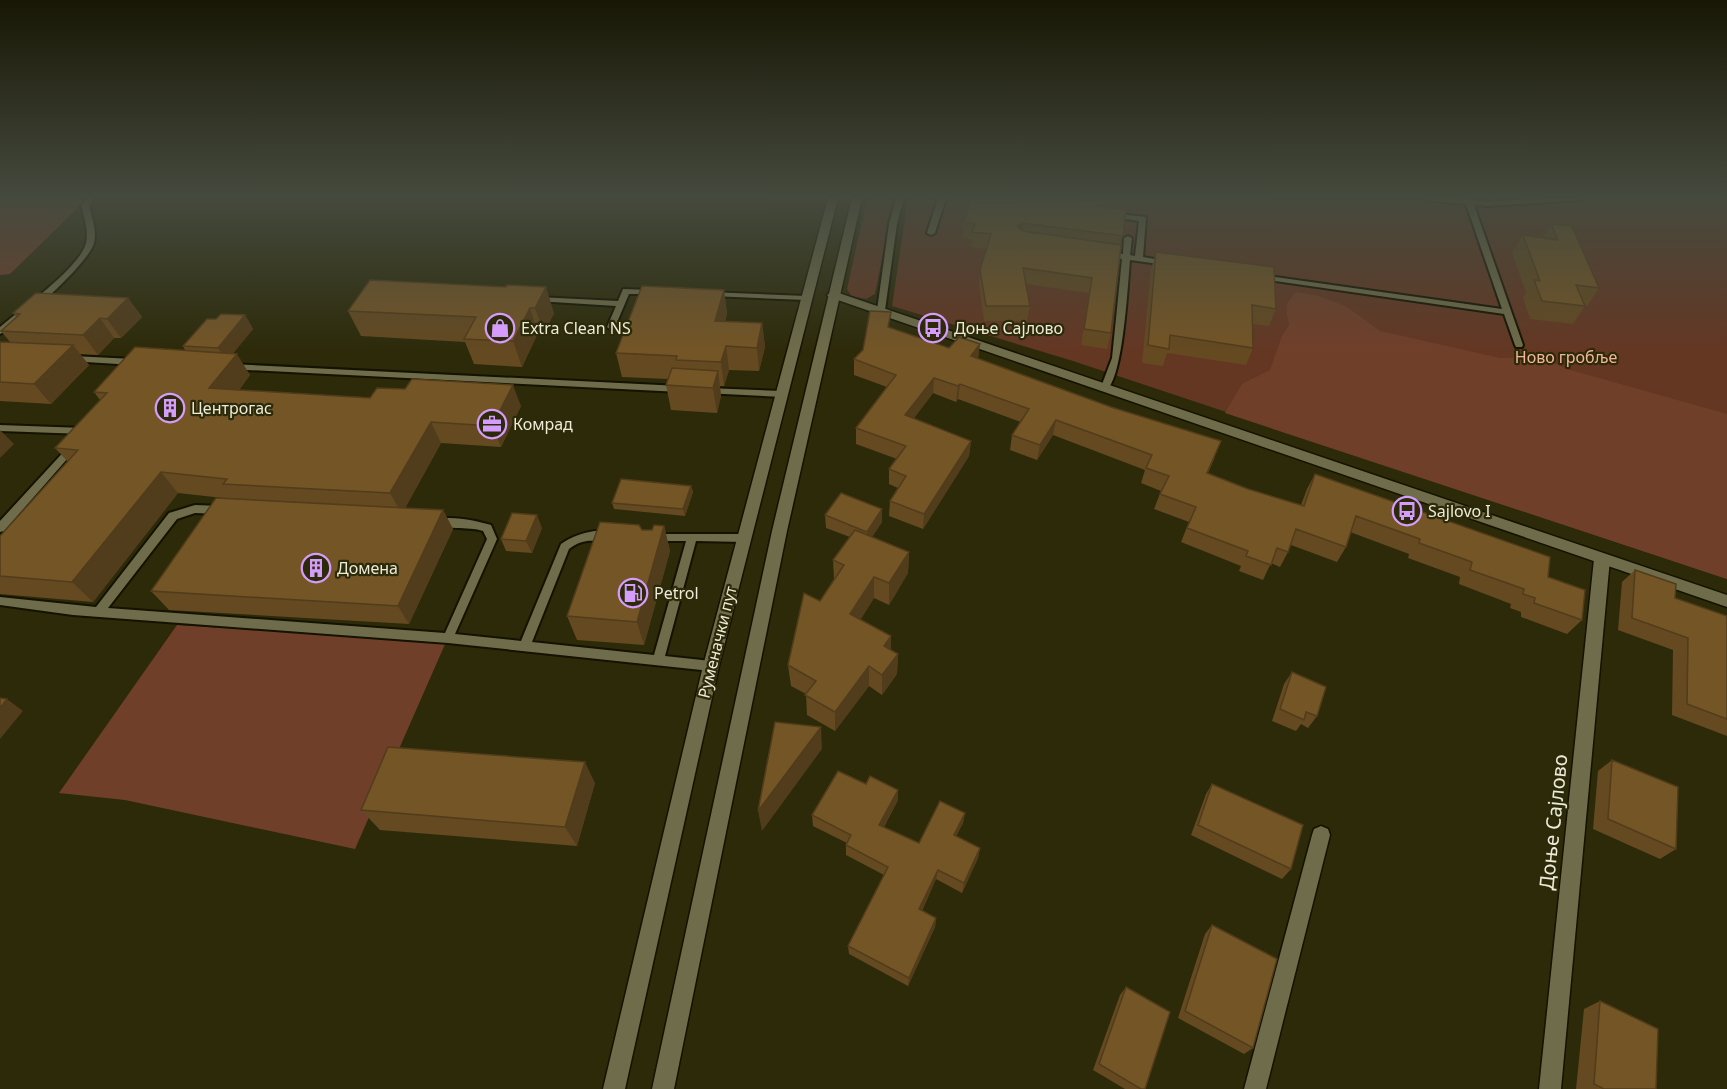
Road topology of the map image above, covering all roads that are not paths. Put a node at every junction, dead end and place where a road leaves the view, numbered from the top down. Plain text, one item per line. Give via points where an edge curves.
1 (87, 249) edge
2 (820, 249) edge
3 (845, 249) edge
4 (890, 249) edge
5 (1127, 249) edge
6 (1140, 249) edge
7 (1485, 249) edge
8 (1103, 254) edge
9 (1127, 257) junction
10 (1139, 259) junction
11 (1173, 264) edge
12 (1254, 276) edge
13 (659, 292) edge
14 (705, 294) edge
15 (833, 296) junction
16 (806, 298) junction
17 (528, 299) edge
18 (621, 304) junction
19 (881, 310) junction
20 (1507, 312) junction
21 (611, 327) dead end
22 (0, 331) edge
23 (1519, 345) dead end
24 (59, 358) edge
25 (142, 362) edge
26 (225, 366) edge
27 (1107, 387) junction
28 (687, 390) edge
29 (699, 390) edge
30 (782, 394) junction
31 (96, 422) edge
32 (0, 428) edge
33 (88, 431) junction
34 (230, 511) edge
35 (429, 522) edge
36 (0, 528) edge
37 (622, 536) edge
38 (692, 537) junction
39 (744, 538) junction
40 (653, 550) edge
41 (1602, 559) junction
42 (0, 601) edge
43 (1727, 601) edge
44 (99, 612) junction
45 (448, 638) junction
46 (626, 644) edge
47 (525, 646) junction
48 (622, 657) junction
49 (658, 660) junction
50 (711, 666) junction
51 (1321, 835) dead end
52 (614, 1089) edge
53 (663, 1089) edge
54 (1255, 1089) edge
55 (1550, 1089) edge

1 - 22 lane via 73,269
2 - 16 main road, Руменачки пут
3 - 15 main road
4 - 19 lane
5 - 9 lane
6 - 10 lane
7 - 20 lane
8 - 9 lane
9 - 10 lane
9 - 27 lane via 1116,358
10 - 11 lane
12 - 20 lane
13 - 18 lane via 626,291
14 - 16 lane
15 - 19 main road
15 - 53 main road via 784,505
16 - 30 main road, Руменачки пут
17 - 18 lane
18 - 21 lane
19 - 27 main road
20 - 23 lane
24 - 25 lane
26 - 28 lane
27 - 41 main road
29 - 30 lane
30 - 39 main road, Руменачки пут
31 - 33 lane
32 - 33 lane
33 - 36 lane
34 - 44 lane via 195,509 173,516
35 - 45 lane via 476,524 488,528 492,539
37 - 47 lane via 587,535 574,538 565,547
38 - 39 lane
38 - 40 lane via 650,537
38 - 49 lane
39 - 50 main road, Руменачки пут
41 - 43 main road
41 - 55 main road, Доње Сајлово
42 - 44 lane
44 - 45 lane
45 - 47 lane
46 - 48 lane
47 - 48 lane
48 - 49 lane
49 - 50 lane
50 - 52 main road, Руменачки пут
51 - 54 main road

